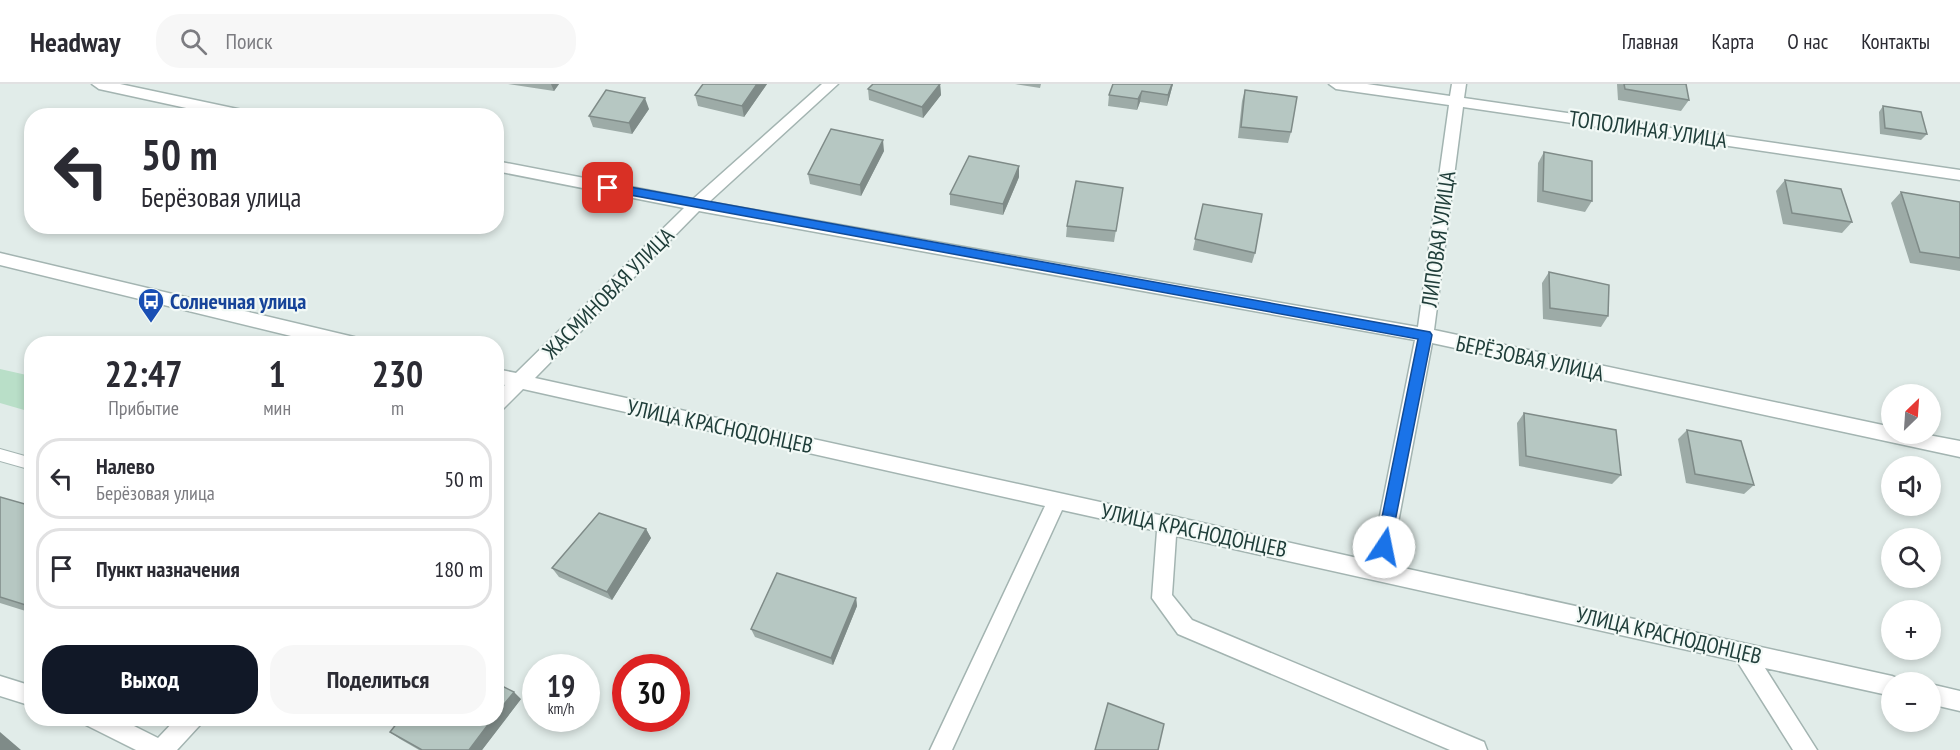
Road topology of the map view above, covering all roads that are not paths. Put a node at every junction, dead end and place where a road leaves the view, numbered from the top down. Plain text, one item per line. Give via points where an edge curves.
1 (99, 84) edge
2 (831, 84) edge
3 (1336, 84) edge
4 (1459, 84) edge
5 (1458, 102) junction
6 (210, 108) edge
7 (504, 168) edge
8 (1960, 175) edge
9 (696, 205) junction
10 (0, 260) edge
11 (1425, 335) junction
12 (320, 336) edge
13 (504, 378) edge
14 (519, 381) junction
15 (504, 397) edge
16 (1960, 449) edge
17 (0, 455) edge
18 (24, 462) edge
19 (1057, 500) junction
20 (1167, 523) junction
21 (1379, 570) junction
22 (1743, 652) junction
23 (1881, 683) edge
24 (0, 686) edge
25 (24, 694) edge
26 (1941, 697) edge
27 (1960, 701) edge
28 (111, 726) edge
29 (184, 726) edge
30 (161, 750) edge
31 (941, 750) edge
32 (1476, 750) edge
33 (1806, 750) edge

1 - 6 street
2 - 9 street, ЖАСМИНОВАЯ УЛИЦА
3 - 5 street, ТОПОЛИНАЯ УЛИЦА
4 - 5 street, ЛИПОВАЯ УЛИЦА
5 - 8 street, ТОПОЛИНАЯ УЛИЦА
5 - 11 street, ЛИПОВАЯ УЛИЦА
7 - 9 street, БЕРЁЗОВАЯ УЛИЦА
9 - 11 street, БЕРЁЗОВАЯ УЛИЦА
9 - 14 street, ЖАСМИНОВАЯ УЛИЦА
10 - 12 street
11 - 16 street, БЕРЁЗОВАЯ УЛИЦА
11 - 21 street, ЛИПОВАЯ УЛИЦА
13 - 14 street, УЛИЦА КРАСНОДОНЦЕВ
14 - 15 street, ЖАСМИНОВАЯ УЛИЦА
14 - 19 street, УЛИЦА КРАСНОДОНЦЕВ
17 - 18 lane
19 - 20 street, УЛИЦА КРАСНОДОНЦЕВ
19 - 31 street
20 - 21 street, УЛИЦА КРАСНОДОНЦЕВ
20 - 32 street via 1162,598 1185,627
21 - 22 street, УЛИЦА КРАСНОДОНЦЕВ
22 - 23 street, УЛИЦА КРАСНОДОНЦЕВ
22 - 33 street
24 - 25 street
26 - 27 street
28 - 30 street
29 - 30 street

